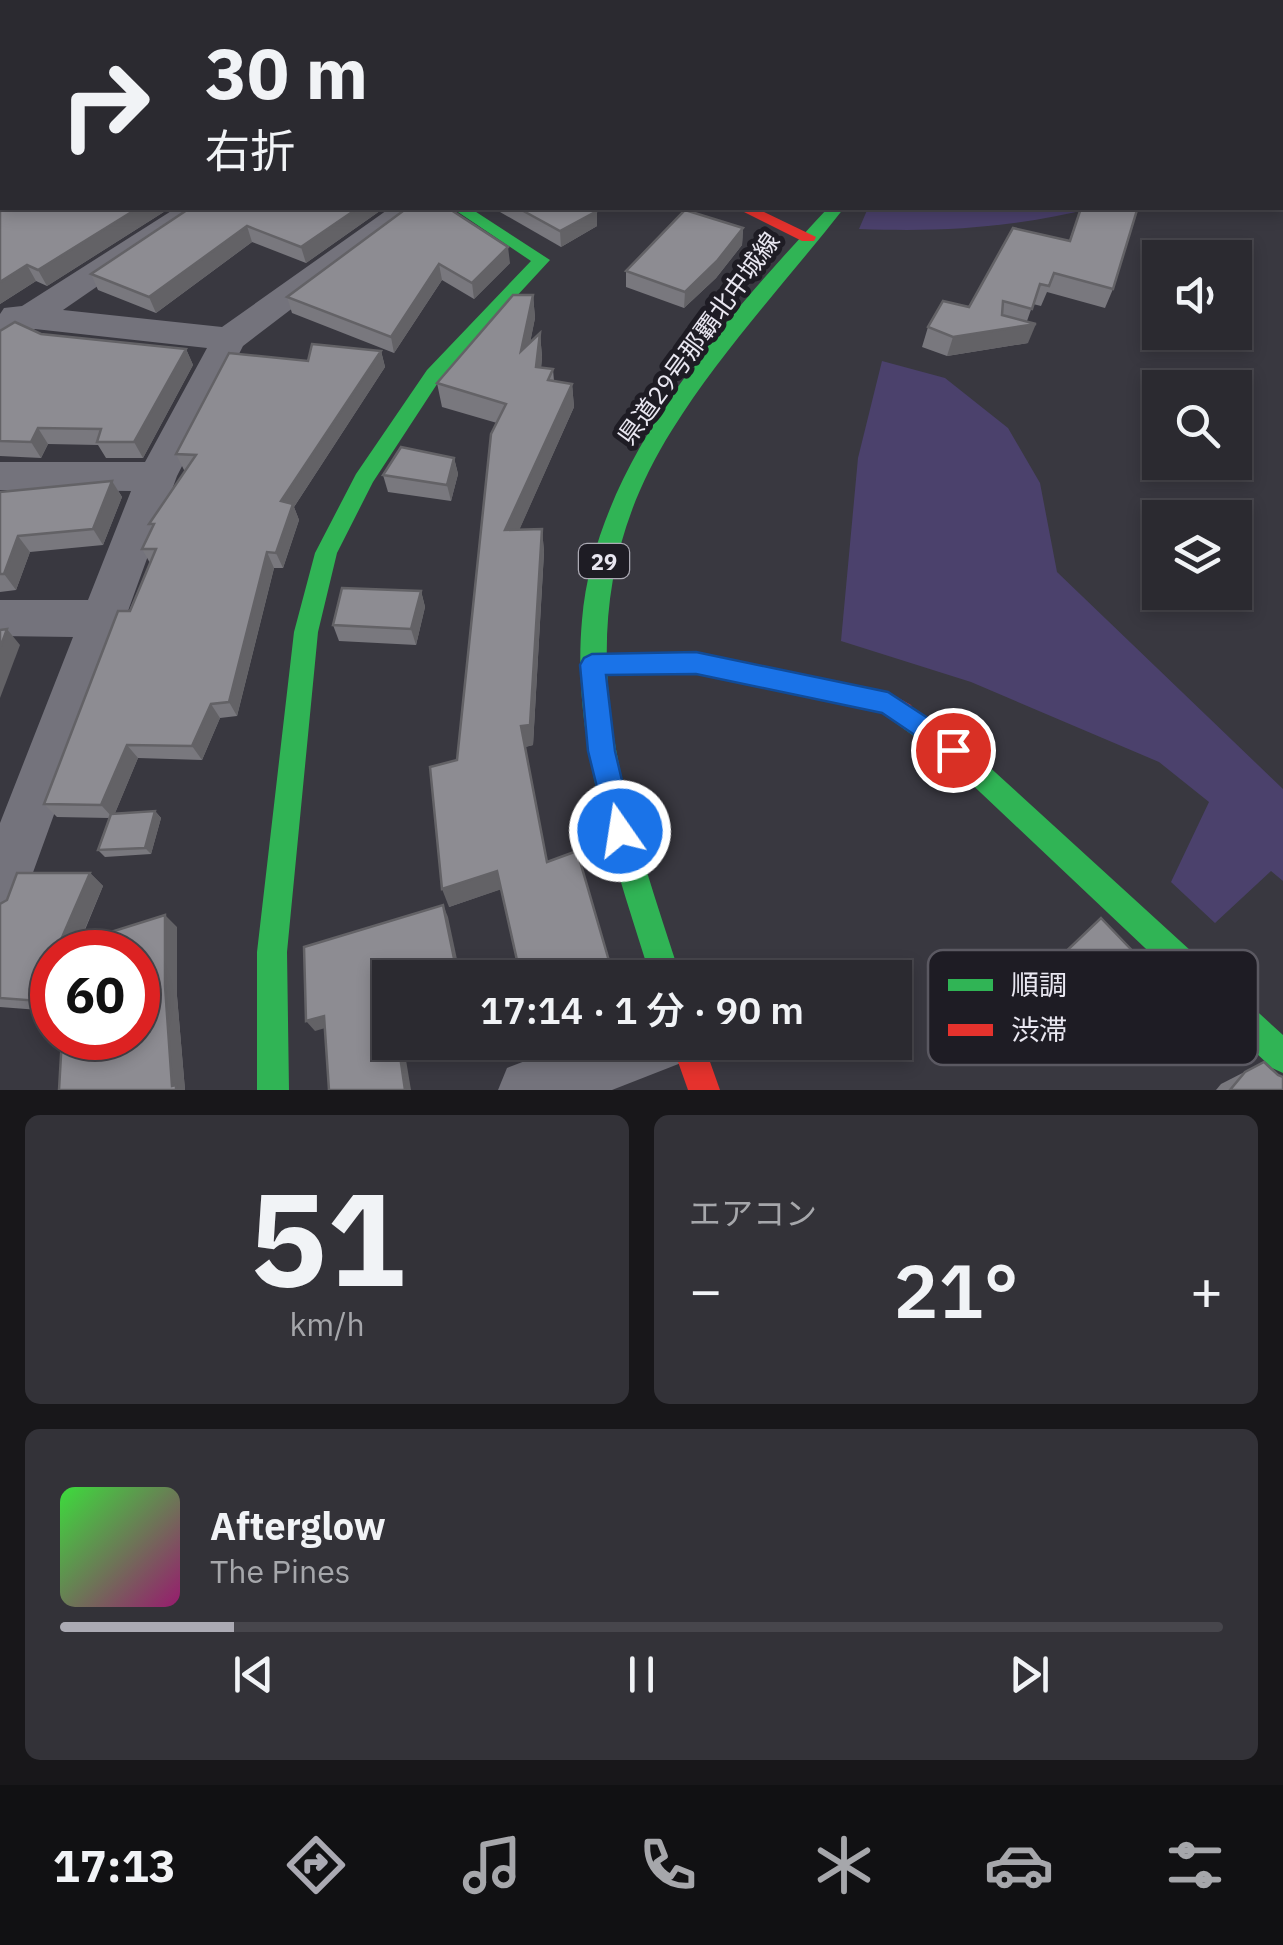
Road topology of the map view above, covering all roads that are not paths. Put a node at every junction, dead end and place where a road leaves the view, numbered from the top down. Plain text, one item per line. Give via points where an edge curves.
1 (193, 210) edge
2 (406, 210) edge
3 (463, 210) edge
4 (748, 210) edge
5 (834, 210) edge
6 (808, 237) junction
7 (9, 323) edge
8 (229, 339) junction
9 (0, 476) edge
10 (157, 476) junction
11 (0, 618) edge
12 (104, 620) junction
13 (592, 665) junction
14 (0, 892) edge
15 (1168, 950) edge
16 (660, 960) edge
17 (1258, 1034) edge
18 (1283, 1057) edge
19 (611, 1060) edge
20 (694, 1060) edge
21 (273, 1090) edge
22 (529, 1090) edge
23 (704, 1090) edge

1 - 7 street
2 - 8 street
3 - 21 street via 541,260 434,374 364,479 326,553 306,632 272,952
4 - 6 street
5 - 6 street, 県道29号那覇北中城線 / 29
6 - 13 street, 県道29号那覇北中城線 / 29 via 647,447 611,532
7 - 8 street
8 - 10 street
9 - 10 street
10 - 12 street
11 - 12 street
12 - 14 street
13 - 15 street via 696,663 888,703 953,750
13 - 16 street, 県道29号那覇北中城線 / 29 via 620,831
17 - 18 street
19 - 22 street
20 - 23 street

